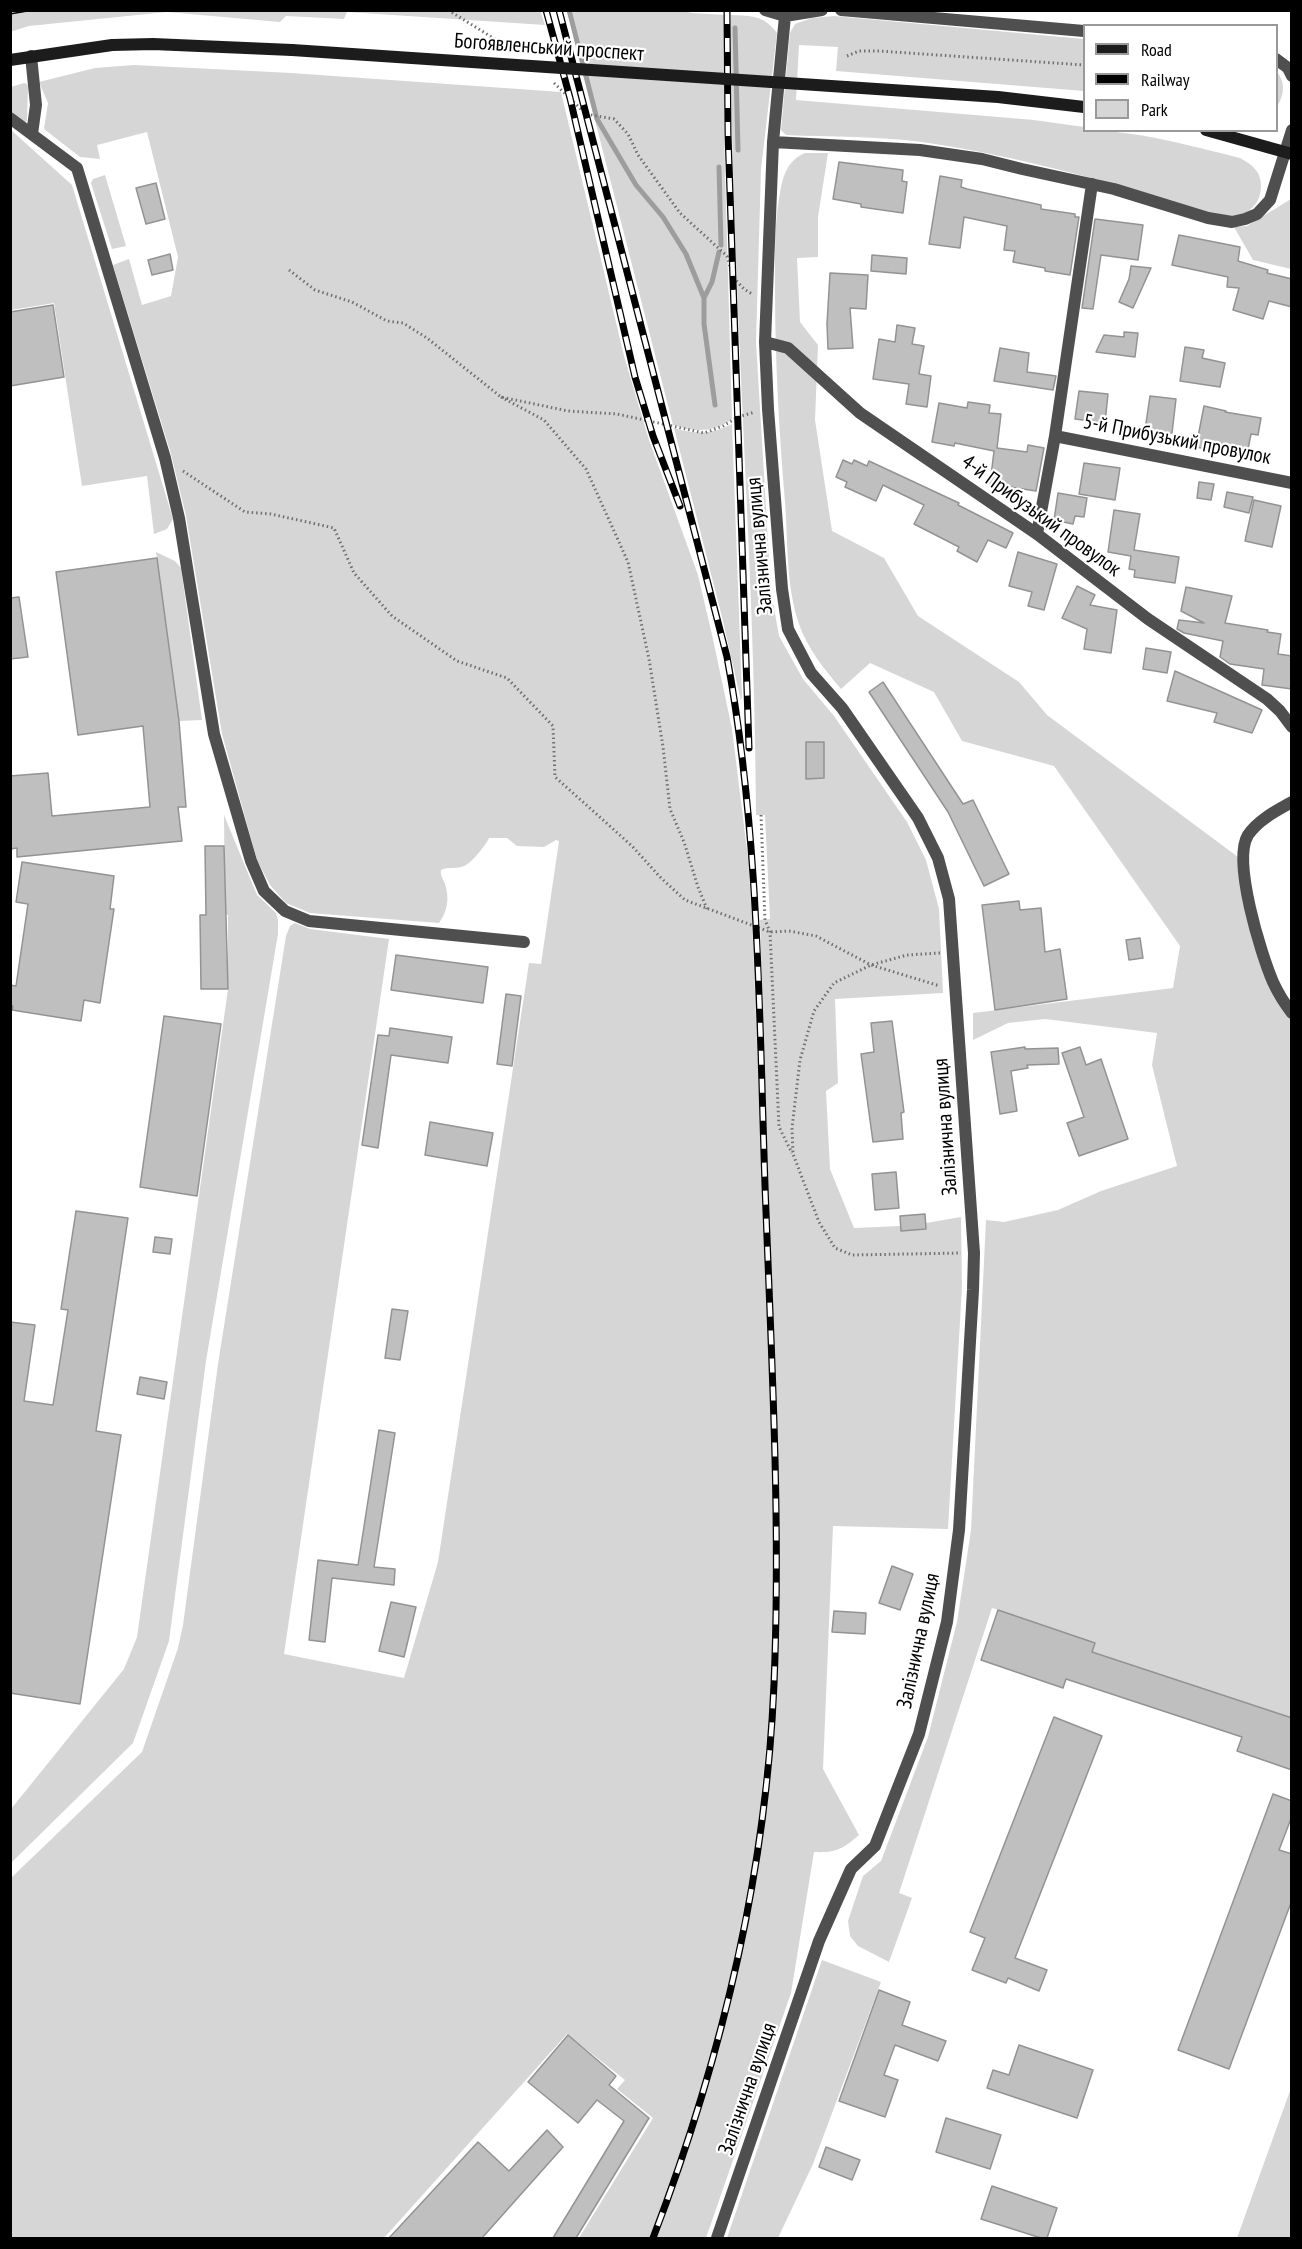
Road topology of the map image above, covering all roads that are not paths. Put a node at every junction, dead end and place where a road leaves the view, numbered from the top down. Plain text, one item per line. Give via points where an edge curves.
1 (765, 10) edge
2 (822, 10) edge
3 (841, 10) edge
4 (921, 14) edge
5 (784, 16) junction
6 (1083, 31) edge
7 (31, 56) junction
8 (10, 60) edge
9 (1278, 60) edge
10 (1292, 76) edge
11 (1083, 107) edge
12 (10, 118) edge
13 (1292, 130) edge
14 (1213, 132) edge
15 (32, 134) junction
16 (773, 142) junction
17 (1289, 154) edge
18 (1092, 184) junction
19 (765, 342) junction
20 (1055, 436) junction
21 (1292, 483) edge
22 (1037, 534) junction
23 (1292, 727) edge
24 (1292, 802) edge
25 (524, 942) dead end
26 (1292, 1014) edge
27 (717, 2238) edge

1 - 5 street
2 - 5 street
3 - 4 street
4 - 6 street
5 - 16 street, Залізнична вулиця
7 - 8 main road, Богоявленський проспект
7 - 11 main road, Богоявленський проспект, bridge via 112,45 153,44 292,50 998,97
7 - 15 street via 36,105
9 - 10 street
12 - 15 street
13 - 17 street
14 - 17 main road
15 - 25 street via 77,168 165,458 179,518 214,734 251,861 264,891 285,911 309,921
16 - 18 street via 920,150 982,159
16 - 19 street, Залізнична вулиця
17 - 18 street via 1270,200 1257,214 1232,222
18 - 20 street
19 - 22 street, 4-й Прибузький провулок via 788,348 860,413
19 - 27 street, Залізнична вулиця via 788,629 811,673 842,708 918,818 938,858 949,900 974,1253 959,1530 947,1622 919,1734 875,1846 851,1869 819,1941
20 - 21 street, 5-й Прибузький провулок
20 - 22 street
22 - 23 street, 4-й Прибузький провулок via 1148,620 1267,699
24 - 26 street via 1258,824 1248,836 1243,857 1244,882 1273,982

